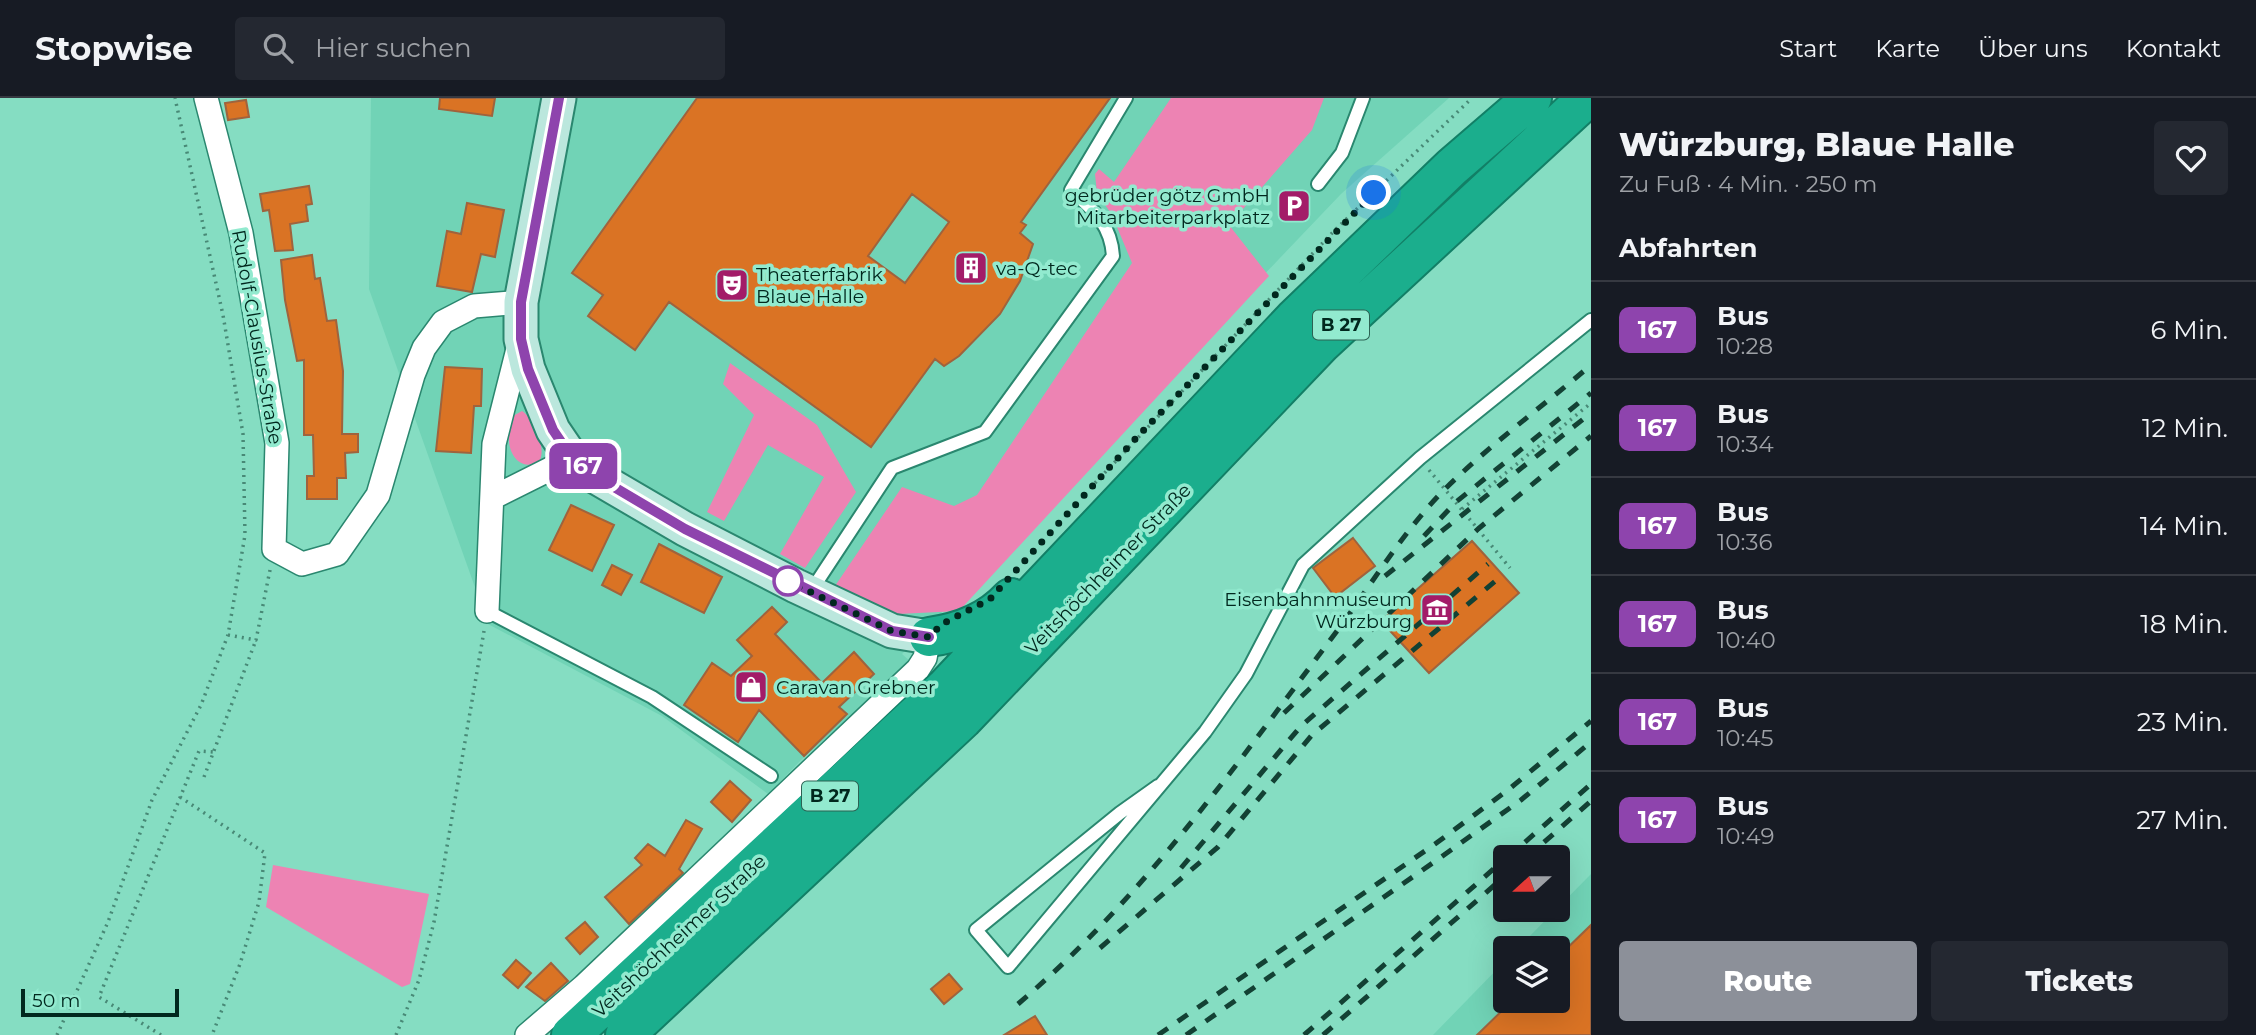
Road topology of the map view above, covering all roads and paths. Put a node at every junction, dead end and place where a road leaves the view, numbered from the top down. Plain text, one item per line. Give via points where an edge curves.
1 (175, 98) edge
2 (206, 98) edge
3 (559, 98) edge
4 (1126, 98) edge
5 (1363, 98) edge
6 (1472, 98) edge
7 (1532, 98) edge
8 (1587, 98) edge
9 (1318, 184) dead end
10 (521, 302) junction
11 (1591, 320) edge
12 (521, 339) junction
13 (1591, 403) edge
14 (572, 458) junction
15 (1420, 458) junction
16 (1088, 490) dead end
17 (1111, 491) junction
18 (492, 498) junction
19 (1462, 509) junction
20 (274, 549) junction
21 (1095, 558) junction
22 (1510, 568) dead end
23 (811, 593) junction
24 (487, 611) junction
25 (228, 635) junction
26 (929, 637) junction
27 (256, 640) junction
28 (213, 752) junction
29 (771, 776) dead end
30 (204, 777) dead end
31 (1158, 786) junction
32 (180, 797) junction
33 (57, 1035) edge
34 (161, 1035) edge
35 (212, 1035) edge
36 (396, 1035) edge
37 (527, 1035) edge
38 (571, 1035) edge
39 (625, 1035) edge

1 - 25 path via 223,315 243,433 245,535
2 - 20 street, Rudolf-Clausius-Straße via 241,233 277,443
3 - 10 street
4 - 23 lane via 1071,190 1102,219 1112,239 1113,256 985,432 892,468
5 - 9 lane via 1342,153
6 - 17 path via 1334,231 1138,436
7 - 17 highway, Veitshöchheimer Straße / B 27 via 1452,167
8 - 21 highway, Veitshöchheimer Straße / B 27
10 - 12 street
10 - 20 street via 474,306 443,321 413,375 378,495 337,554 302,564
11 - 15 lane
12 - 14 street via 553,430
12 - 18 street via 494,444
13 - 19 path
14 - 18 street
14 - 23 street via 685,529
15 - 19 path
15 - 31 lane via 1303,565 1246,674 1205,732
16 - 17 path
17 - 21 highway, Veitshöchheimer Straße / B 27
18 - 24 street
19 - 22 path
20 - 27 path
21 - 26 highway via 1055,551 1005,605 959,631
21 - 38 highway, Veitshöchheimer Straße / B 27 via 946,688
21 - 39 highway, Veitshöchheimer Straße / B 27 via 1063,616 963,719
23 - 26 street via 892,631
24 - 29 lane via 652,697
24 - 36 path via 434,922 419,979
25 - 27 path
25 - 33 path via 201,705 152,800 108,922
26 - 37 street, Veitshöchheimer Straße via 918,669
27 - 28 path
28 - 30 path
28 - 32 path via 199,751
31 - 31 lane via 1080,884 1008,967 976,930
32 - 34 path via 99,997
32 - 35 path via 265,853 255,914

